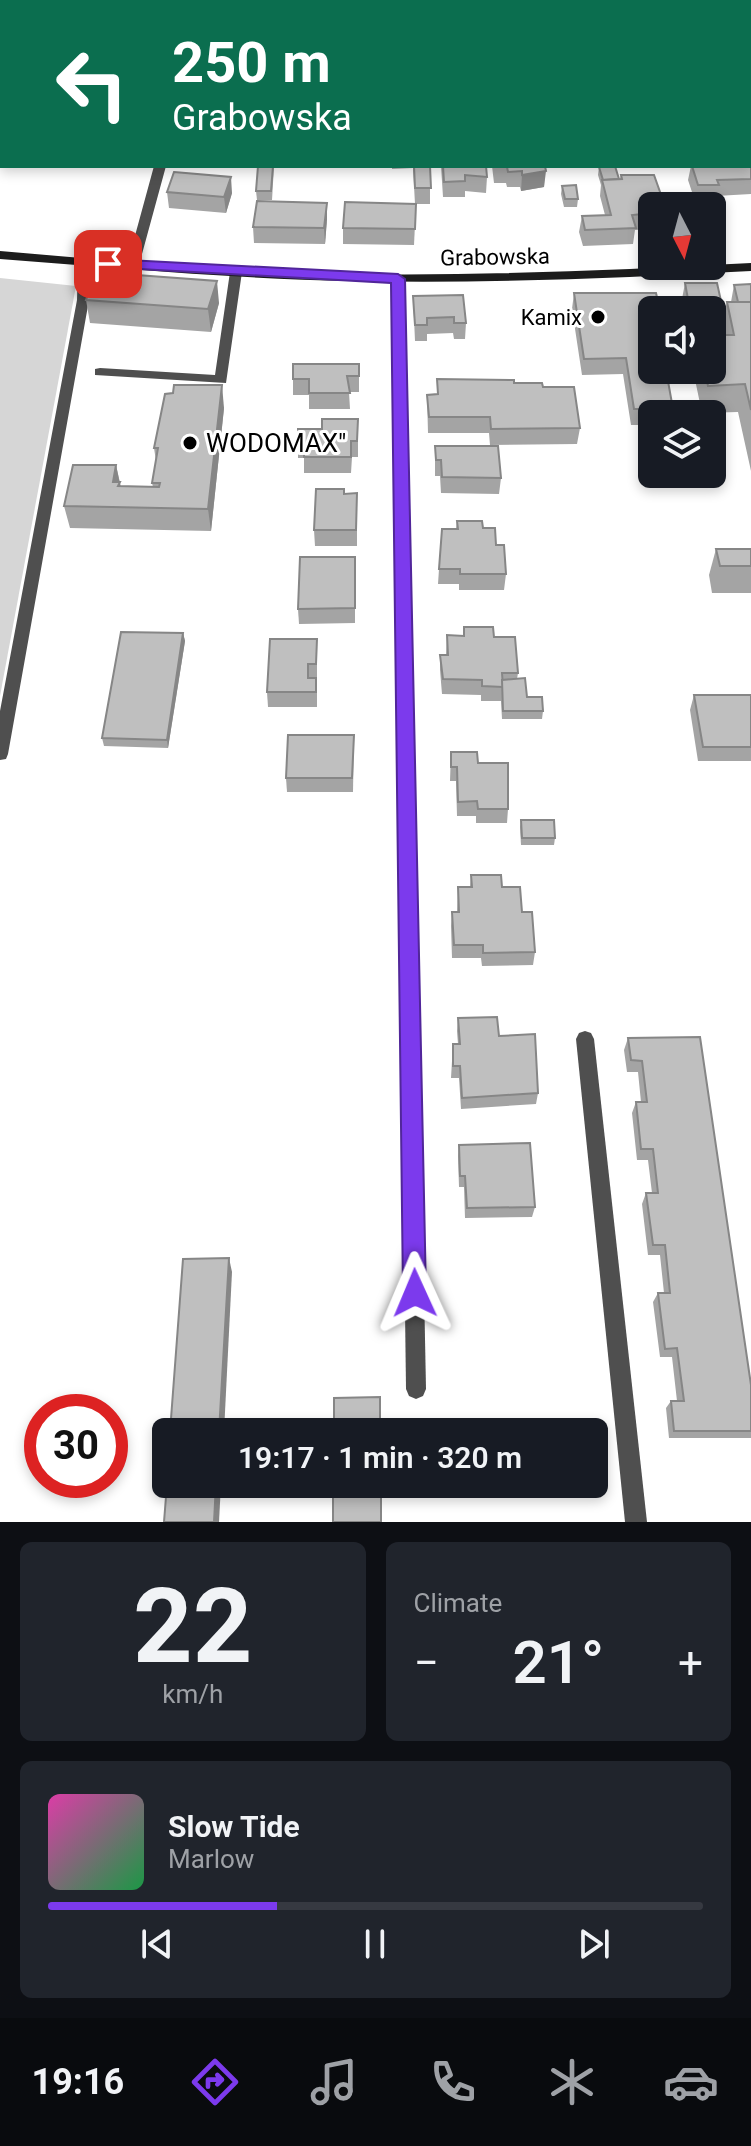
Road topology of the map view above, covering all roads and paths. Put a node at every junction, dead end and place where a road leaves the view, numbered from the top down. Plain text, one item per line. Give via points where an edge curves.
1 (159, 168) edge
2 (0, 255) edge
3 (84, 262) junction
4 (133, 265) junction
5 (751, 267) edge
6 (236, 272) junction
7 (398, 279) junction
8 (100, 372) dead end
9 (0, 754) edge
10 (585, 1039) dead end
11 (416, 1389) dead end
12 (636, 1522) edge

1 - 4 street
2 - 3 street, Grabowska
3 - 4 street, Grabowska
3 - 9 street via 83,300
4 - 6 street, Grabowska
5 - 7 street, Grabowska
6 - 7 street, Grabowska
6 - 8 street via 221,380
7 - 11 street
10 - 12 street

